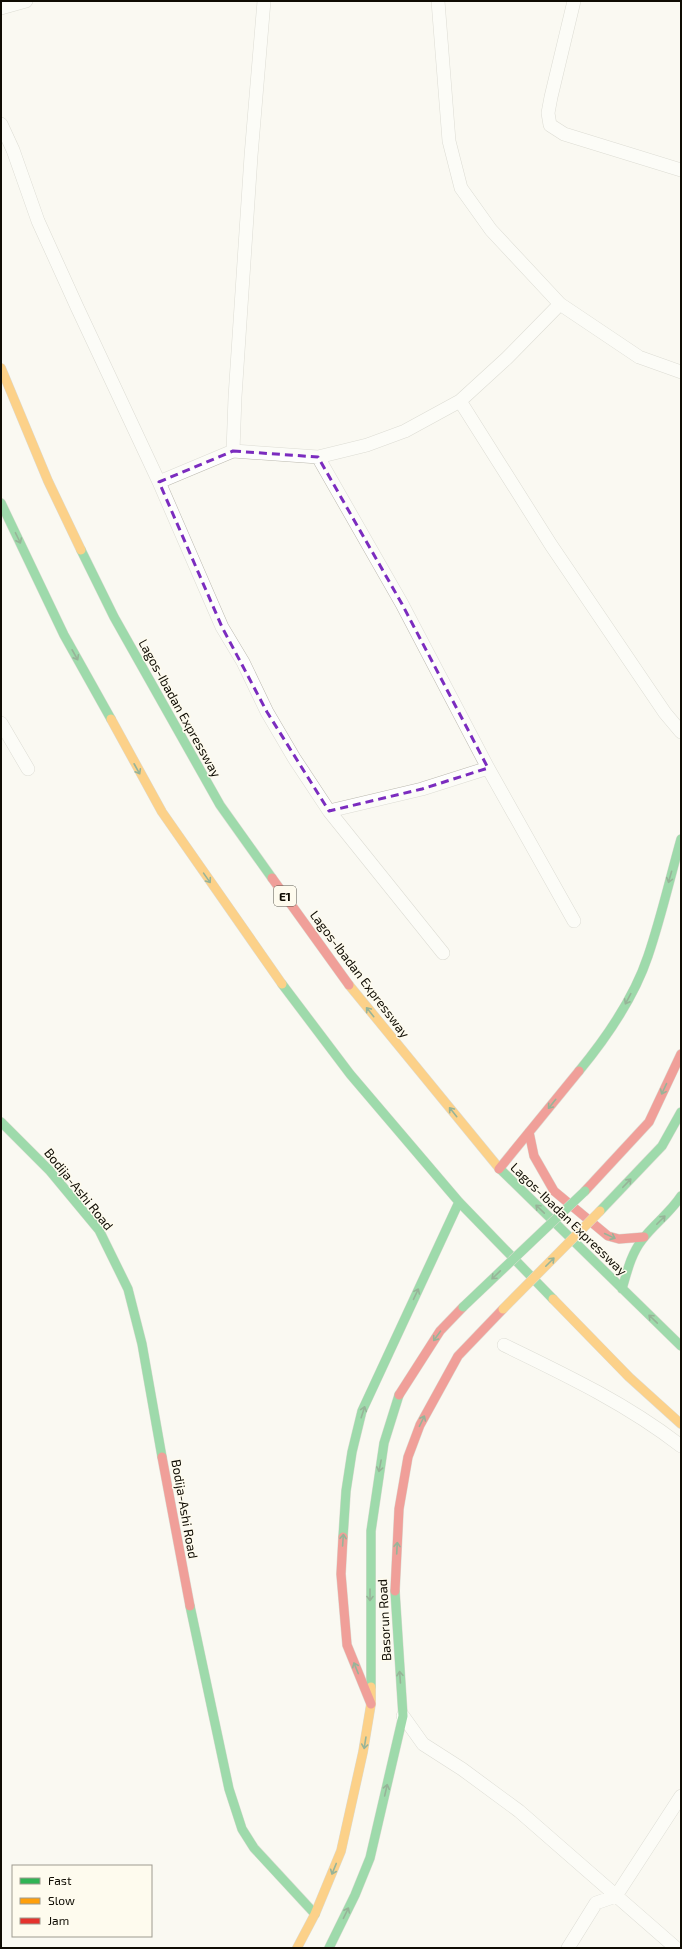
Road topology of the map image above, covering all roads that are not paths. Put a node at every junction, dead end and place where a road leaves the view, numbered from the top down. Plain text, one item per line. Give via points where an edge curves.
1 (26, 1) edge
2 (264, 1) edge
3 (438, 1) edge
4 (574, 1) edge
5 (1, 8) edge
6 (1, 124) edge
7 (681, 170) edge
8 (560, 304) junction
9 (1, 368) edge
10 (681, 372) edge
11 (460, 401) junction
12 (233, 451) junction
13 (318, 457) junction
14 (159, 482) junction
15 (1, 503) edge
16 (1, 722) edge
17 (681, 732) edge
18 (488, 768) junction
19 (28, 769) dead end
20 (329, 811) junction
21 (681, 839) edge
22 (574, 921) dead end
23 (443, 953) dead end
24 (681, 1054) edge
25 (681, 1112) edge
26 (1, 1122) edge
27 (529, 1132) junction
28 (499, 1169) junction
29 (681, 1196) edge
30 (459, 1202) junction
31 (644, 1236) junction
32 (622, 1289) junction
33 (504, 1345) dead end
34 (681, 1346) edge
35 (681, 1424) edge
36 (681, 1446) edge
37 (371, 1704) junction
38 (403, 1716) junction
39 (681, 1796) edge
40 (616, 1896) junction
41 (315, 1914) junction
42 (297, 1948) edge
43 (329, 1948) edge
44 (568, 1948) edge
45 (676, 1948) edge

1 - 5 street
2 - 12 street via 251,156
3 - 8 street via 449,142 461,188 491,230
4 - 7 street via 551,97 548,113 550,125 564,134
6 - 14 street via 38,221
8 - 10 street via 638,357
8 - 11 street
28 -> 9 main road, Lagos-Ibadan Expressway / E1 via 353,991 220,805 114,617 48,481
11 - 13 street via 400,434
11 - 17 street via 551,545 664,713
12 - 13 street
12 - 14 street
13 - 18 street via 402,604
14 - 20 street via 222,627 294,758
15 -> 30 main road via 64,635 176,835 259,954 350,1074
16 - 19 street
18 - 20 street via 422,789
18 - 22 street
20 - 23 street
21 -> 27 main road via 648,957 627,1002 597,1050
24 -> 37 main road, Basorun Road, bridge via 649,1122 585,1191 440,1331 400,1392 384,1443 371,1531
38 -> 25 main road, Basorun Road, bridge via 394,1586 399,1509 408,1457 420,1425 458,1356 662,1146
26 - 41 main road, Bodija-Ashi Road via 50,1171 99,1230 128,1289 142,1344 182,1569 228,1789 242,1829 254,1848
27 - 28 main road
27 -> 31 main road via 534,1156 554,1191 608,1236 619,1239
32 -> 28 main road, Lagos-Ibadan Expressway / E1
31 -> 29 main road via 675,1207
30 - 35 main road via 623,1372
37 -> 30 main road via 347,1646 341,1574 346,1490 352,1452 362,1411
31 - 32 main road
34 -> 32 main road, Lagos-Ibadan Expressway / E1
33 - 36 street via 609,1397 651,1423
37 -> 41 main road, Basorun Road via 341,1851
38 - 40 street via 423,1744 519,1810
43 -> 38 main road, Basorun Road via 370,1858
39 - 40 street
40 - 44 street via 596,1903
40 - 45 street
41 - 42 main road, Basorun Road

